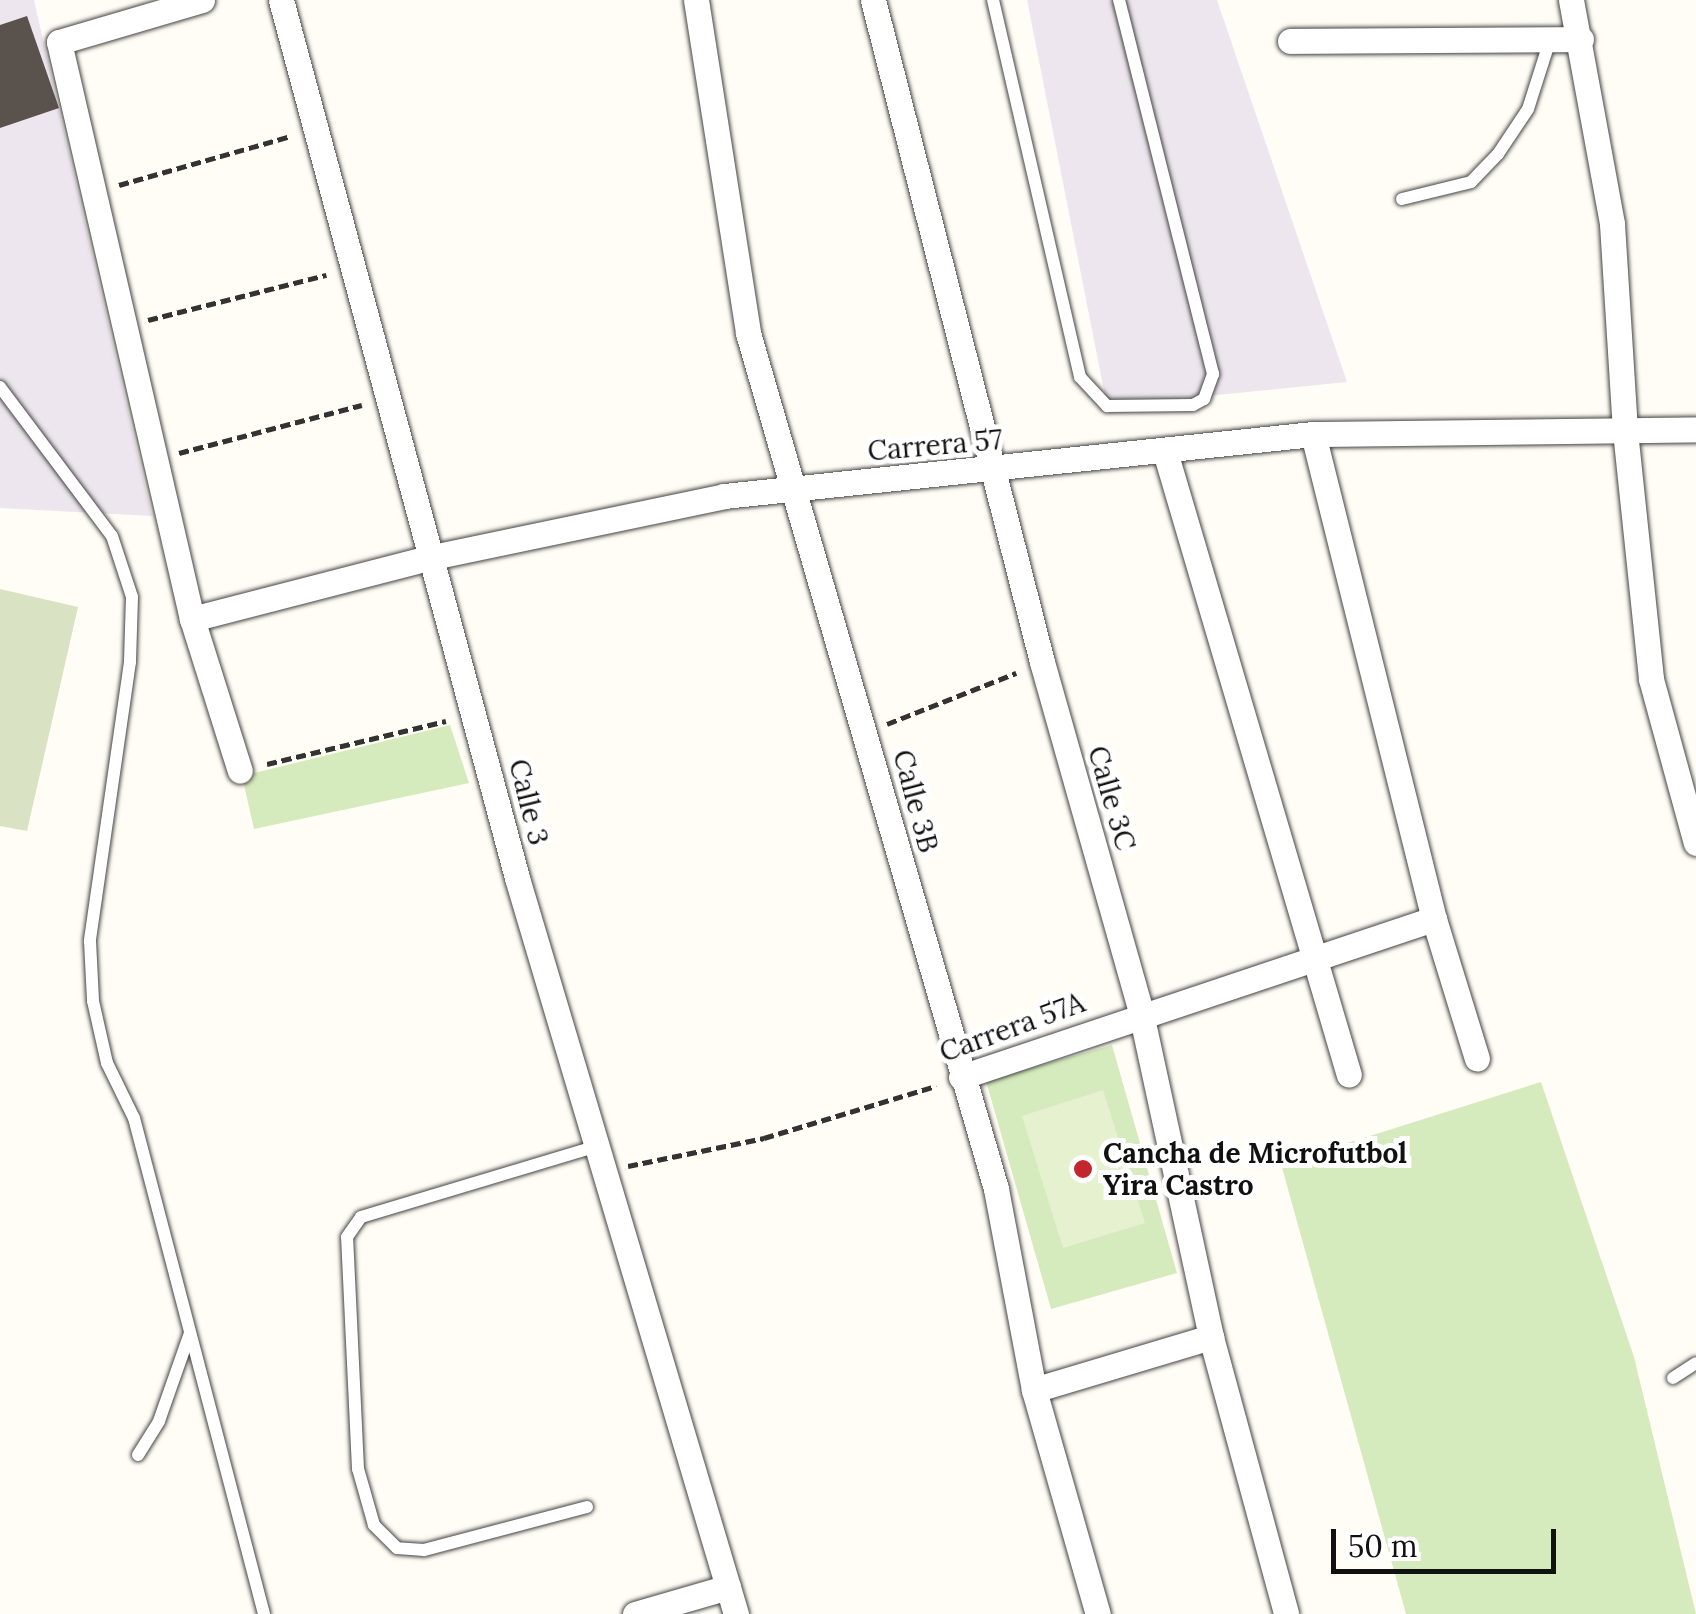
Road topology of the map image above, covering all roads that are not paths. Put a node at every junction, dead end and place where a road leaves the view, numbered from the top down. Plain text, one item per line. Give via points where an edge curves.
1 (202, 0) edge
2 (281, 0) edge
3 (696, 0) edge
4 (873, 0) edge
5 (994, 0) edge
6 (1120, 0) edge
7 (1571, 0) edge
8 (1581, 39) junction
9 (1550, 40) junction
10 (1290, 41) dead end
11 (1402, 199) dead end
12 (0, 388) edge
13 (1696, 429) edge
14 (1625, 430) junction
15 (1313, 434) junction
16 (1166, 454) junction
17 (994, 469) junction
18 (791, 489) junction
19 (428, 558) junction
20 (192, 619) junction
21 (240, 771) road end
22 (1696, 843) edge
23 (1434, 919) junction
24 (1312, 965) junction
25 (1141, 1013) junction
26 (1477, 1059) dead end
27 (1349, 1075) dead end
28 (961, 1077) junction
29 (598, 1146) junction
30 (191, 1330) junction
31 (1211, 1337) junction
32 (1696, 1363) edge
33 (1673, 1378) dead end
34 (1034, 1390) junction
35 (138, 1455) dead end
36 (587, 1507) dead end
37 (728, 1587) junction
38 (264, 1614) edge
39 (635, 1614) edge
40 (736, 1614) edge
41 (1098, 1614) edge
42 (1286, 1614) edge

1 - 20 street via 58,42
2 - 19 street, Calle 3
3 - 18 street, Calle 3B via 748,333
4 - 17 street, Calle 3C
5 - 6 lane via 1080,376 1106,406 1192,405 1204,399 1213,374
7 - 8 street
8 - 9 street
8 - 14 street via 1612,224
9 - 10 street
9 - 11 lane via 1528,109 1498,154 1471,182
12 - 30 lane via 112,536 132,596 130,662 90,941 93,1001 107,1064 134,1118
13 - 14 street, Carrera 57
14 - 15 street, Carrera 57
14 - 22 street via 1652,678
15 - 16 street, Carrera 57
15 - 23 street
16 - 17 street, Carrera 57
16 - 24 street
17 - 18 street, Carrera 57
17 - 25 street, Calle 3C
18 - 19 street, Carrera 57 via 724,496
18 - 28 street, Calle 3B
19 - 20 street, Carrera 57
19 - 29 street, Calle 3
20 - 21 street
23 - 24 street, Carrera 57A
23 - 26 street
24 - 25 street, Carrera 57A
24 - 27 street
25 - 28 street, Carrera 57A
25 - 31 street, Calle 3C
28 - 34 street, Calle 3B via 996,1189
29 - 36 lane via 361,1218 348,1237 358,1469 374,1525 397,1548 424,1550
29 - 37 street, Calle 3
30 - 35 lane via 160,1421
30 - 38 lane
31 - 34 street
31 - 42 street, Calle 3C
32 - 33 lane
34 - 41 street, Calle 3B
37 - 39 street
37 - 40 street, Calle 3

